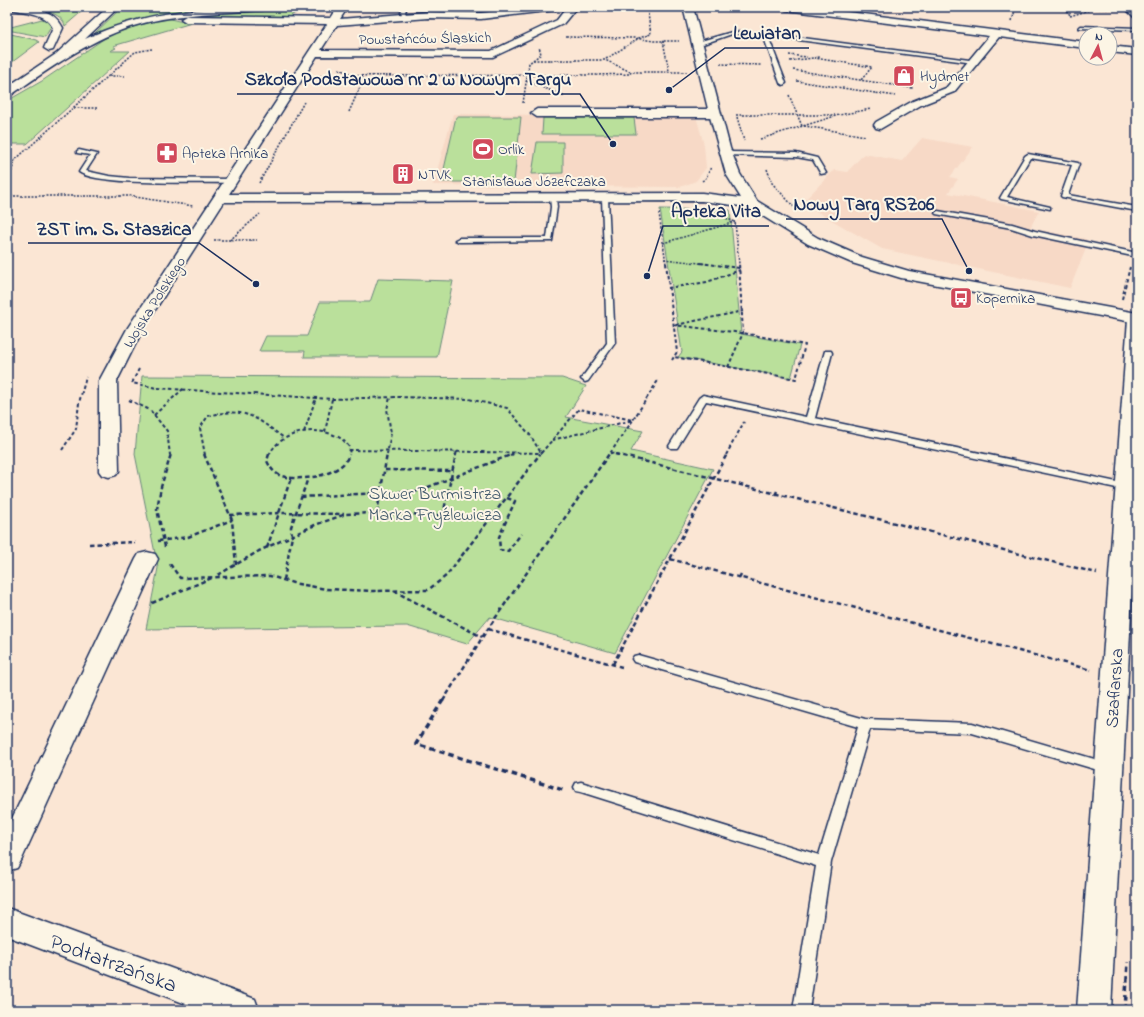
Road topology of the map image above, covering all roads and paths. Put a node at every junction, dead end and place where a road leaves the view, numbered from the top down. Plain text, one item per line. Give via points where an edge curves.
1 (14, 7) edge
2 (114, 7) edge
3 (200, 7) edge
4 (263, 7) edge
5 (342, 7) edge
6 (555, 7) edge
7 (572, 7) edge
8 (647, 7) edge
9 (688, 7) edge
10 (786, 7) edge
11 (1057, 7) edge
12 (247, 8) junction
13 (1097, 8) junction
14 (1127, 8) edge
15 (405, 12) edge
16 (1070, 16) dead end
17 (186, 19) dead end
18 (1137, 19) edge
19 (333, 21) junction
20 (1118, 28) edge
21 (1137, 29) edge
22 (67, 32) dead end
23 (765, 34) junction
24 (996, 34) junction
25 (564, 37) dead end
26 (639, 38) junction
27 (663, 41) junction
28 (690, 42) junction
29 (535, 44) dead end
30 (1078, 44) edge
31 (49, 48) junction
32 (152, 49) dead end
33 (1118, 49) edge
34 (772, 52) junction
35 (1137, 52) edge
36 (313, 54) junction
37 (331, 54) junction
38 (60, 56) junction
39 (38, 57) dead end
40 (533, 60) junction
41 (605, 60) junction
42 (974, 61) junction
43 (325, 64) junction
44 (24, 66) dead end
45 (778, 67) junction
46 (669, 71) junction
47 (631, 72) junction
48 (693, 72) dead end
49 (353, 75) junction
50 (527, 75) junction
51 (108, 76) junction
52 (126, 76) dead end
53 (318, 76) junction
54 (7, 78) edge
55 (861, 80) junction
56 (783, 81) junction
57 (315, 82) dead end
58 (7, 92) edge
59 (913, 93) dead end
60 (896, 97) dead end
61 (306, 99) dead end
62 (523, 107) dead end
63 (73, 108) junction
64 (97, 108) dead end
65 (878, 108) dead end
66 (349, 112) dead end
67 (537, 113) dead end
68 (716, 113) junction
69 (736, 115) dead end
70 (839, 115) junction
71 (798, 116) junction
72 (880, 125) dead end
73 (802, 126) junction
74 (755, 140) junction
75 (725, 151) junction
76 (79, 152) dead end
77 (761, 154) junction
78 (15, 160) junction
79 (7, 167) edge
80 (823, 173) dead end
81 (727, 180) junction
82 (231, 181) junction
83 (7, 185) edge
84 (131, 196) dead end
85 (251, 198) junction
86 (554, 198) junction
87 (605, 198) junction
88 (702, 198) junction
89 (217, 202) junction
90 (752, 204) junction
91 (658, 208) dead end
92 (1048, 208) dead end
93 (1137, 209) edge
94 (265, 210) dead end
95 (797, 210) dead end
96 (938, 213) dead end
97 (720, 216) dead end
98 (734, 222) junction
99 (216, 233) dead end
100 (230, 240) junction
101 (257, 240) dead end
102 (459, 240) dead end
103 (662, 243) junction
104 (1135, 254) edge
105 (664, 259) junction
106 (740, 269) junction
107 (668, 288) junction
108 (1118, 301) dead end
109 (743, 311) junction
110 (1137, 319) edge
111 (673, 325) junction
112 (743, 333) junction
113 (828, 353) dead end
114 (142, 362) dead end
115 (728, 367) junction
116 (585, 379) dead end
117 (659, 379) dead end
118 (183, 389) junction
119 (316, 398) junction
120 (390, 398) junction
121 (128, 399) dead end
122 (332, 399) junction
123 (154, 416) junction
124 (746, 418) dead end
125 (633, 420) junction
126 (810, 420) junction
127 (304, 432) junction
128 (325, 432) junction
129 (284, 438) junction
130 (551, 440) junction
131 (674, 446) dead end
132 (349, 450) junction
133 (388, 450) junction
134 (457, 451) junction
135 (517, 452) junction
136 (541, 453) junction
137 (610, 453) junction
138 (385, 470) junction
139 (109, 471) dead end
140 (453, 471) junction
141 (291, 478) junction
142 (308, 478) junction
143 (713, 478) junction
144 (451, 480) junction
145 (1126, 487) junction
146 (777, 491) dead end
147 (381, 493) junction
148 (775, 495) junction
149 (302, 497) junction
150 (507, 498) junction
151 (279, 513) junction
152 (377, 513) junction
153 (295, 514) junction
154 (346, 514) junction
155 (230, 515) junction
156 (444, 515) junction
157 (493, 517) junction
158 (232, 520) junction
159 (521, 534) dead end
160 (292, 536) junction
161 (89, 544) dead end
162 (267, 548) junction
163 (157, 549) junction
164 (670, 559) junction
165 (236, 565) junction
166 (741, 574) dead end
167 (1101, 574) dead end
168 (217, 576) junction
169 (739, 578) junction
170 (284, 580) junction
171 (393, 591) junction
172 (119, 619) junction
173 (482, 637) junction
174 (638, 659) dead end
175 (614, 664) dead end
176 (1091, 664) dead end
177 (865, 724) junction
178 (1110, 769) junction
179 (581, 787) dead end
180 (565, 791) dead end
181 (7, 858) edge
182 (824, 862) junction
183 (7, 922) edge
184 (243, 1010) edge
185 (801, 1010) edge
186 (1094, 1010) edge

1 - 31 main road via 43,14 55,20 58,28
2 - 38 main road
3 - 12 main road
4 - 12 main road
5 - 19 street, Wojska Polskiego
6 - 15 street via 481,16
7 - 37 street, Powstańców Śląskich via 560,22 493,54
8 - 26 path via 651,34
9 - 28 street
10 - 24 street
11 - 13 path
12 - 38 main road via 184,13 138,22 116,29
13 - 14 path
13 - 16 path
14 - 18 lane
15 - 19 street
17 - 19 street
19 - 36 street, Wojska Polskiego
20 - 21 lane
22 - 31 main road
23 - 28 lane via 732,34 703,43
23 - 34 lane
23 - 42 lane
24 - 30 street
24 - 42 street
25 - 26 path
26 - 27 path
26 - 41 path
27 - 28 path
27 - 46 path
28 - 68 street
29 - 40 path via 541,54
31 - 39 main road
32 - 51 path via 135,52
33 - 35 street
34 - 45 lane
34 - 55 path via 872,67
36 - 37 street, Powstańców Śląskich
36 - 82 street, Wojska Polskiego
37 - 43 path
38 - 58 main road
40 - 41 path
40 - 50 path via 528,63
41 - 47 path
42 - 72 street via 950,90 917,103
43 - 49 path
43 - 53 path
44 - 54 main road
45 - 55 path
45 - 56 lane
46 - 47 path
46 - 48 path
47 - 50 path
49 - 50 path
49 - 53 path
49 - 66 path via 364,78
50 - 62 path
51 - 52 path
51 - 63 path
53 - 57 path
55 - 59 path via 914,88
56 - 60 path
56 - 71 path
61 - 85 path
63 - 64 path
63 - 78 path
65 - 70 path
67 - 68 street
68 - 75 street
69 - 71 path
70 - 71 path
70 - 73 path
71 - 73 path
73 - 74 path
74 - 75 path
74 - 77 path
75 - 77 lane
75 - 81 street
76 - 82 lane via 94,154 82,172 88,176
77 - 80 lane via 796,155 815,159
77 - 95 path via 772,183
78 - 79 path
78 - 83 path
81 - 88 street
81 - 90 street
82 - 89 street, Wojska Polskiego
84 - 89 path via 193,206
85 - 86 street, Stanisława Józefczaka
85 - 89 street, Stanisława Józefczaka
86 - 87 street, Stanisława Józefczaka
86 - 102 lane via 550,240
87 - 88 street, Stanisława Józefczaka
87 - 116 lane via 611,343
88 - 90 street, Stanisława Józefczaka via 726,198
89 - 139 street, Wojska Polskiego via 136,329 108,381
90 - 110 street via 813,241 857,260 900,273
91 - 103 path
92 - 93 lane via 1003,198 1028,156 1076,164 1064,196
94 - 100 path
96 - 104 lane via 1012,226 1032,233
97 - 98 path
98 - 103 path
98 - 106 path
99 - 100 path via 212,240
100 - 101 path
103 - 105 path
104 - 108 path via 1122,298
105 - 106 path
105 - 107 path
106 - 107 path via 707,282
106 - 109 path
107 - 111 path
109 - 111 path
109 - 112 path
110 - 145 main road, Szaflarska
111 - 112 path
111 - 115 path via 677,352 673,359
112 - 115 path
112 - 115 path via 804,345 796,379
113 - 126 lane
114 - 118 path via 132,383
117 - 125 path
118 - 119 path
118 - 123 path
119 - 122 path
119 - 127 path
120 - 122 path
120 - 133 path via 387,409 391,433
120 - 136 path via 469,399 507,408 530,435
121 - 123 path via 150,410
122 - 128 path
123 - 163 path via 167,431 171,453 157,509
124 - 143 path
125 - 130 path
125 - 130 path via 579,409
125 - 137 path
126 - 131 lane via 703,398
126 - 145 lane
127 - 128 path
127 - 129 path
128 - 132 path via 341,438
129 - 141 path via 270,449 267,461 274,472
129 - 155 path via 245,412 226,411 208,416 200,428 203,452
130 - 136 path
132 - 133 path
132 - 142 path via 347,460 334,471
133 - 134 path
133 - 138 path
134 - 135 path
134 - 140 path
135 - 136 path
135 - 144 path
136 - 150 path
137 - 143 path
137 - 173 path
138 - 140 path
138 - 147 path
140 - 144 path
141 - 142 path
141 - 151 path
142 - 149 path
143 - 148 path
143 - 164 path
144 - 147 path via 418,491
144 - 156 path
145 - 178 main road, Szaflarska
146 - 148 path
147 - 149 path
147 - 152 path
148 - 167 path
149 - 153 path
150 - 157 path
150 - 159 path via 515,501 513,511 501,530 498,544 500,550 508,551
151 - 153 path
151 - 155 path
151 - 162 path
152 - 154 path
152 - 156 path
153 - 154 path
153 - 160 path via 291,526
154 - 160 path
155 - 158 path
156 - 157 path
157 - 171 path via 446,576 428,590
158 - 163 path
158 - 165 path
160 - 162 path
160 - 170 path
161 - 163 path
162 - 165 path
163 - 168 path via 180,578
163 - 172 street
164 - 169 path
164 - 175 path
165 - 168 path
166 - 169 path
168 - 170 path via 270,576
168 - 172 path
169 - 176 path via 1091,670
170 - 171 path via 326,589
171 - 173 path
172 - 181 street
173 - 180 path via 416,744
174 - 177 lane
177 - 178 lane via 972,728
177 - 182 lane
178 - 186 main road, Szaflarska
179 - 182 lane
182 - 185 lane
183 - 184 street, Podtatrzańska

